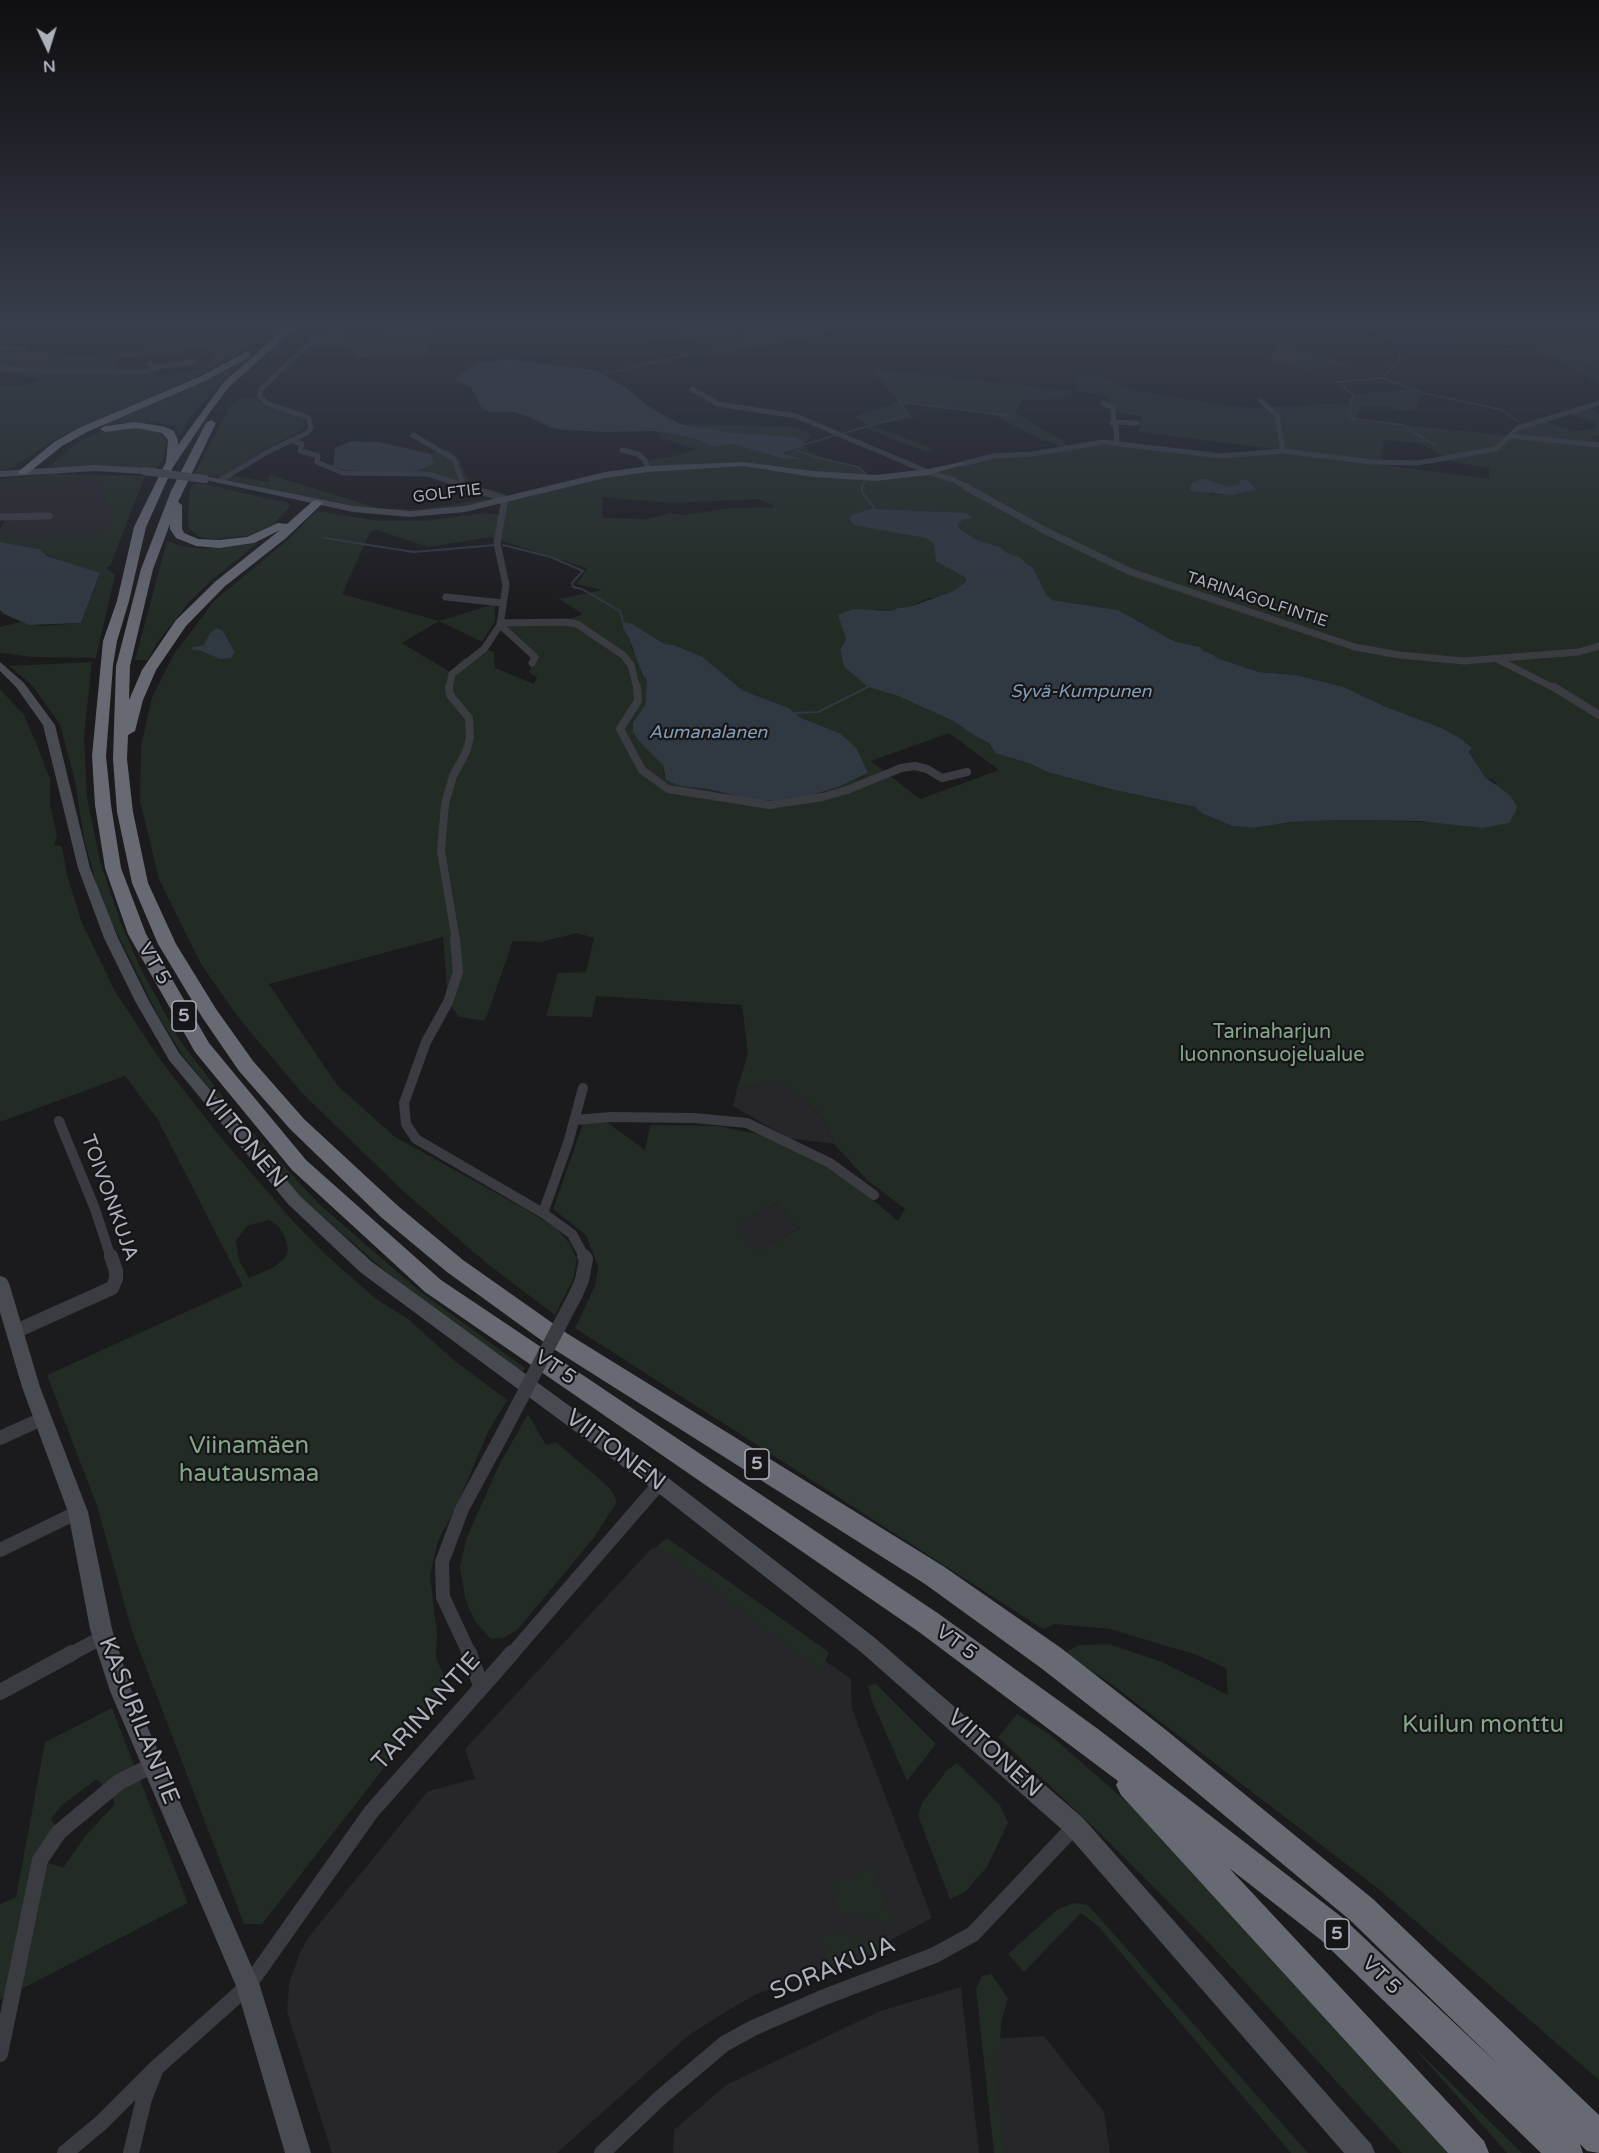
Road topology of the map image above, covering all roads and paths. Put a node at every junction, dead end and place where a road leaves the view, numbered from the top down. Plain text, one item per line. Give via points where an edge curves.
1 (89, 427) edge
2 (112, 427) edge
3 (161, 427) edge
4 (194, 427) edge
5 (209, 427) edge
6 (311, 427) edge
7 (823, 427) edge
8 (1116, 427) edge
9 (1279, 427) edge
10 (1519, 427) edge
11 (413, 435) dead end
12 (1511, 436) junction
13 (292, 441) junction
14 (1117, 443) junction
15 (1599, 445) edge
16 (622, 450) dead end
17 (1283, 451) junction
18 (962, 464) joint
19 (168, 467) junction
20 (648, 469) junction
21 (40, 470) junction
22 (23, 472) junction
23 (928, 472) junction
24 (0, 474) edge
25 (219, 481) junction
26 (463, 484) junction
27 (177, 491) junction
28 (505, 499) junction
29 (312, 501) junction
30 (49, 516) dead end
31 (0, 517) edge
32 (446, 597) dead end
33 (503, 603) junction
34 (500, 624) junction
35 (1599, 646) edge
36 (1498, 660) junction
37 (116, 662) junction
38 (532, 663) dead end
39 (0, 665) edge
40 (1599, 715) edge
41 (120, 759) junction
42 (967, 772) dead end
43 (583, 1088) dead end
44 (575, 1120) junction
45 (59, 1121) dead end
46 (874, 1195) dead end
47 (543, 1213) junction
48 (0, 1283) edge
49 (14, 1332) junction
50 (44, 1418) junction
51 (0, 1438) edge
52 (660, 1484) junction
53 (78, 1512) junction
54 (0, 1550) edge
55 (103, 1637) junction
56 (481, 1686) junction
57 (0, 1692) edge
58 (1088, 1739) junction
59 (153, 1765) junction
60 (1075, 1826) junction
61 (248, 1986) junction
62 (0, 2054) edge
63 (156, 2068) junction
64 (1599, 2139) edge
65 (65, 2153) edge
66 (131, 2153) edge
67 (298, 2153) edge
68 (602, 2153) edge
69 (1362, 2153) edge
70 (1472, 2153) edge
71 (1566, 2153) edge

1 - 22 highway via 58,444
2 - 21 highway via 86,434
3 - 19 highway via 171,433 174,447
4 - 19 highway, VT 5 / 5
5 - 27 highway, VT 5 / 5
6 - 13 street
7 - 23 street, TARINAGOLFINTIE
8 - 14 street
9 - 17 street
10 - 12 street, GOLFTIE
11 - 26 street via 454,459
12 - 15 street
12 - 17 street, GOLFTIE via 1496,449 1418,464
13 - 25 street
13 - 26 street via 302,444 300,451 318,456 317,462 342,473 428,474
14 - 17 street, GOLFTIE via 1221,456
14 - 18 street, GOLFTIE via 994,456
16 - 20 street via 638,454
18 - 23 street, GOLFTIE
19 - 37 highway, VT 5 / 5 via 140,527
20 - 23 street, GOLFTIE via 743,464 866,478
20 - 28 street, GOLFTIE via 604,475
21 - 22 street, GOLFTIE
21 - 25 street, GOLFTIE, bridge via 144,471
22 - 24 street, GOLFTIE
23 - 36 street, TARINAGOLFINTIE via 954,480 1131,572 1216,602 1377,652 1464,661
25 - 29 street, GOLFTIE
26 - 28 street
27 - 29 highway via 176,529 187,539 208,543 243,541 268,533
27 - 37 highway, VT 5 / 5
28 - 29 street, GOLFTIE via 465,509 410,514
28 - 33 street via 497,545 506,585
29 - 41 highway via 282,536 228,577 181,623 152,665 136,700
30 - 31 street
32 - 33 street
33 - 34 street
34 - 38 street via 535,657
34 - 42 street via 577,624 623,655 636,680 638,701 620,729 642,770 668,789 769,805 823,797 901,768 915,766 942,778
34 - 47 street via 484,649 453,674 450,682 450,695 469,718 470,738 445,804 441,851 458,972 448,1002 426,1042 404,1113 416,1139
35 - 36 street, TARINAGOLFINTIE via 1586,651
36 - 40 street via 1540,679
37 - 41 highway, VT 5 / 5
37 - 58 highway, VT 5 / 5 via 99,756 113,868 137,934 202,1047 300,1164 433,1286 919,1617
39 - 52 street, VIITONEN via 49,725 84,868 111,938 174,1056 294,1200 366,1267
41 - 64 highway, VT 5 / 5 via 125,813 140,883 167,944 246,1066 297,1124 390,1212 455,1266 560,1341 934,1575 1060,1664 1362,1910
43 - 44 street
44 - 46 street via 694,1118 747,1123 830,1163
44 - 47 street
45 - 49 street, TOIVONKUJA via 95,1209 116,1279 105,1292
47 - 56 street, bridge via 572,1234 584,1253 586,1268 576,1294 462,1509 442,1562 443,1597
48 - 49 street, KASURILANTIE
49 - 50 street, KASURILANTIE
50 - 51 street
50 - 53 street, KASURILANTIE
52 - 56 street, TARINANTIE
52 - 60 street, VIITONEN via 868,1645
53 - 54 street
53 - 55 street, KASURILANTIE
55 - 57 street
55 - 59 street, KASURILANTIE
56 - 61 street, TARINANTIE via 371,1812
58 - 70 highway
58 - 71 highway, VT 5 / 5 via 1332,1929
59 - 61 street, KASURILANTIE
59 - 62 street via 120,1782 59,1832 40,1860
60 - 68 street, SORAKUJA via 973,1934 935,1955 822,1998 724,2044
60 - 69 street, VIITONEN
61 - 63 street, TARINANTIE
61 - 67 street, KASURILANTIE
63 - 65 street, TARINANTIE
63 - 66 street

